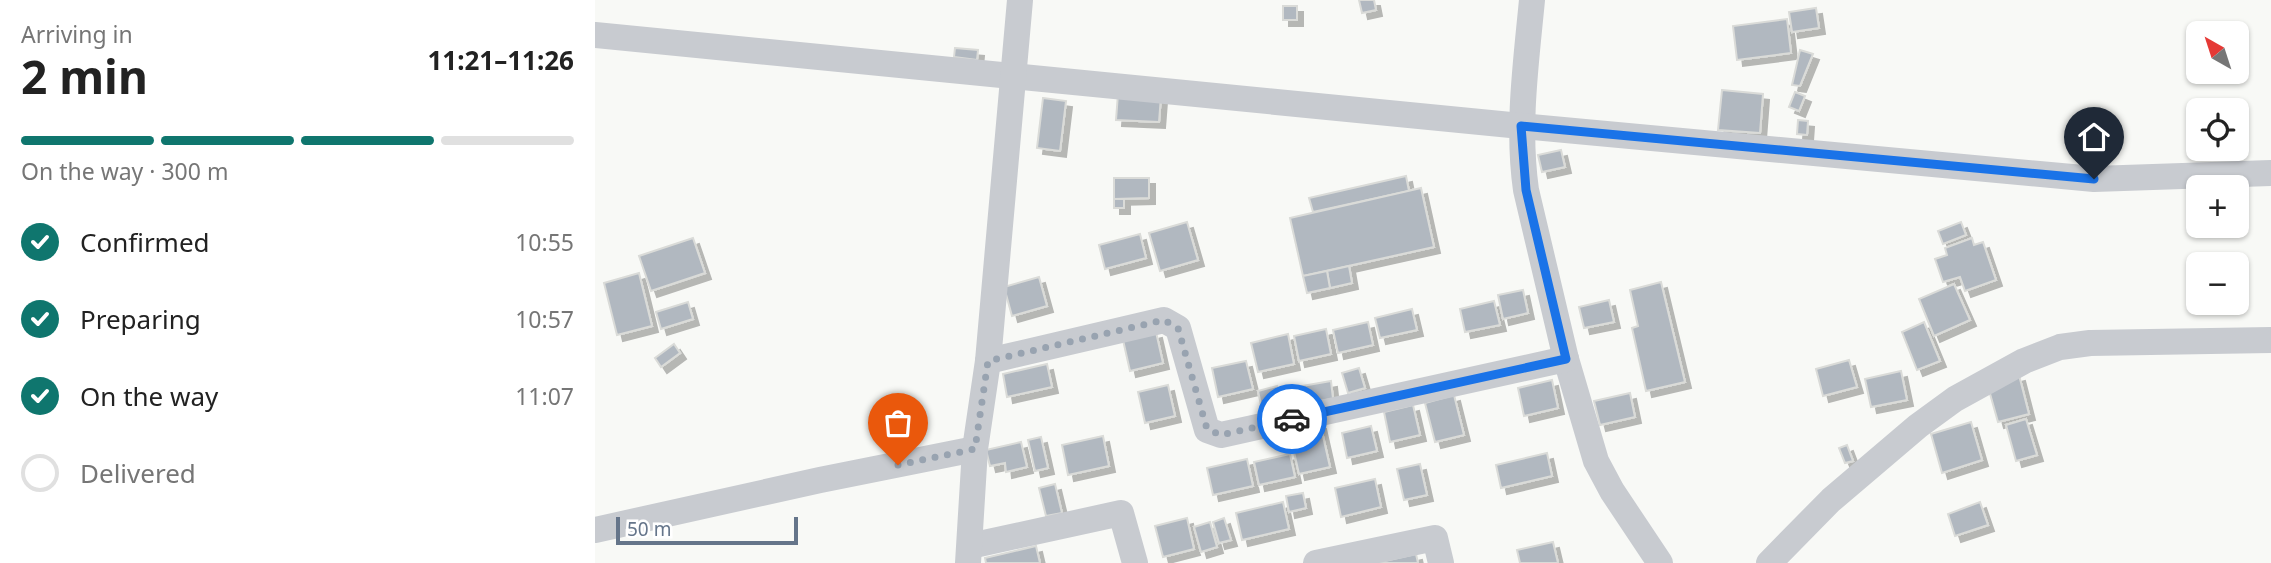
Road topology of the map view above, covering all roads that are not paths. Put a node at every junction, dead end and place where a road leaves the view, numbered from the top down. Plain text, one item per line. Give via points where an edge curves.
1 (1020, 0) edge
2 (1532, 0) edge
3 (595, 35) edge
4 (1012, 75) junction
5 (1521, 126) junction
6 (2271, 173) edge
7 (2271, 340) edge
8 (1566, 359) junction
9 (988, 361) junction
10 (975, 449) junction
11 (595, 530) edge
12 (969, 555) edge
13 (1135, 563) edge
14 (1316, 563) edge
15 (1441, 563) edge
16 (1660, 563) edge
17 (1769, 563) edge

1 - 4 street
2 - 5 street
3 - 4 street
4 - 5 street
4 - 9 street
5 - 6 street via 2094,179
5 - 8 street via 1526,190
7 - 17 street via 2090,343 2024,361 1976,386 1918,426 1831,500
8 - 9 street via 1221,435 1207,429 1178,328 1164,320
8 - 16 street via 1596,460
9 - 10 street
10 - 11 street
10 - 12 street
12 - 13 street via 1121,513
14 - 15 street via 1435,538

